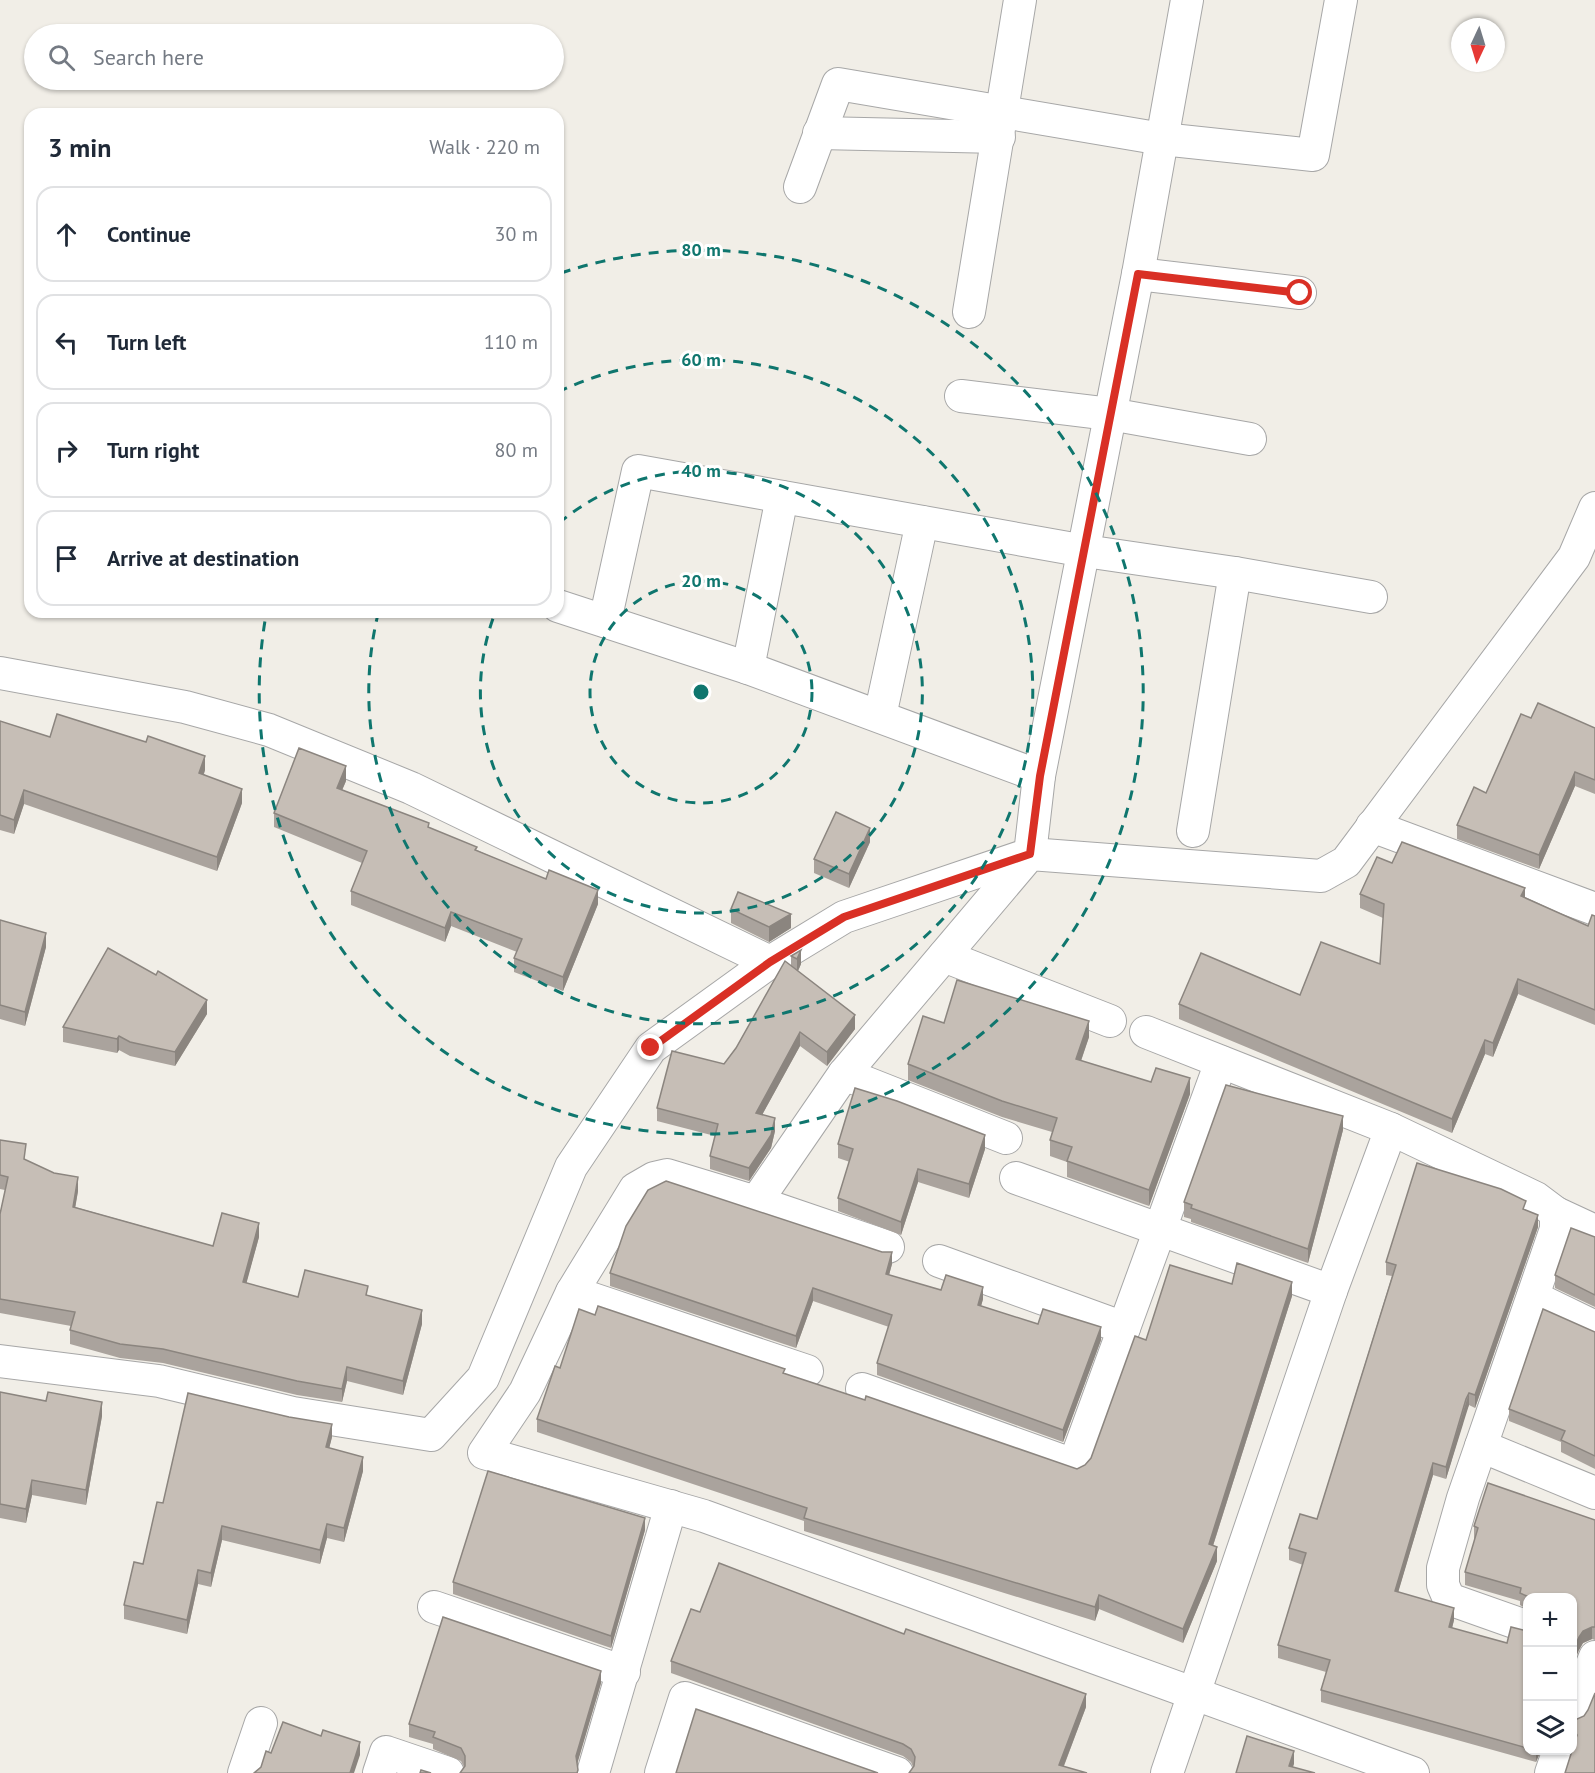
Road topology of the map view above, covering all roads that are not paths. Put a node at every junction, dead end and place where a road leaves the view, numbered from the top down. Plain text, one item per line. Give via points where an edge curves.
1 (1020, 0) edge
2 (1187, 0) edge
3 (1341, 0) edge
4 (1001, 124) junction
5 (819, 133) junction
6 (1162, 139) junction
7 (800, 187) dead end
8 (1138, 274) junction
9 (1300, 293) dead end
10 (969, 312) dead end
11 (961, 396) dead end
12 (1110, 414) junction
13 (1250, 439) dead end
14 (782, 497) junction
15 (1595, 508) edge
16 (922, 522) junction
17 (1085, 551) junction
18 (1234, 573) junction
19 (1371, 597) dead end
20 (564, 608) edge
21 (605, 621) junction
22 (748, 668) junction
23 (0, 673) edge
24 (880, 716) junction
25 (1040, 776) junction
26 (1372, 825) junction
27 (1193, 831) dead end
28 (1030, 854) junction
29 (1595, 909) edge
30 (944, 956) junction
31 (770, 962) junction
32 (1110, 1021) dead end
33 (1146, 1032) dead end
34 (1221, 1062) junction
35 (844, 1074) junction
36 (1391, 1129) junction
37 (1006, 1138) dead end
38 (1016, 1178) dead end
39 (756, 1202) junction
40 (1556, 1213) junction
41 (1160, 1229) junction
42 (1595, 1231) edge
43 (888, 1247) dead end
44 (939, 1261) dead end
45 (1332, 1291) junction
46 (572, 1292) junction
47 (1533, 1297) junction
48 (1595, 1327) edge
49 (1124, 1328) junction
50 (0, 1361) edge
51 (807, 1371) dead end
52 (862, 1389) dead end
53 (1481, 1446) junction
54 (1595, 1493) edge
55 (671, 1506) junction
56 (434, 1607) dead end
57 (1523, 1626) edge
58 (1577, 1644) edge
59 (1595, 1650) edge
60 (1595, 1658) edge
61 (624, 1671) junction
62 (1192, 1695) junction
63 (1577, 1703) edge
64 (261, 1723) dead end
65 (1557, 1755) edge
66 (244, 1773) edge
67 (379, 1773) edge
68 (448, 1773) edge
69 (592, 1773) edge
70 (661, 1773) edge
71 (897, 1773) edge
72 (1167, 1773) edge
73 (1413, 1773) edge
74 (1551, 1773) edge

1 - 4 street
2 - 6 street
3 - 6 street via 1313,156
4 - 5 street
4 - 5 street via 838,84
4 - 6 street
4 - 10 street
5 - 7 street
6 - 8 street
8 - 9 street
8 - 12 street
11 - 12 street
12 - 13 street
12 - 17 street
14 - 16 street
14 - 21 street via 638,471
14 - 22 street
15 - 26 street via 1574,557
16 - 17 street
16 - 24 street
17 - 18 street
17 - 25 street
18 - 19 street
18 - 27 street
20 - 21 street
21 - 22 street
22 - 24 street
23 - 31 street via 185,707 269,730 411,788
24 - 25 street
25 - 28 street
26 - 28 street via 1346,862 1321,876
26 - 29 street
28 - 30 street
28 - 31 street via 844,917
30 - 32 street
30 - 35 street
31 - 50 street via 651,1048 571,1167 483,1378 431,1435 293,1413 159,1381
33 - 34 street
34 - 36 street
34 - 41 street
35 - 37 street
35 - 39 street
36 - 40 street via 1536,1198
36 - 45 street
38 - 41 street
39 - 43 street
39 - 46 street via 683,1178 654,1178 635,1189
40 - 42 street
40 - 47 street via 1556,1229
41 - 45 street
41 - 49 street
44 - 49 street
45 - 62 street
46 - 51 street
46 - 55 street via 525,1392 484,1453
47 - 48 street
47 - 53 street
49 - 52 street via 1074,1465
53 - 54 street
53 - 57 street via 1443,1568 1443,1585 1449,1599
55 - 61 street
55 - 62 street
56 - 61 street
58 - 59 street
60 - 63 street
61 - 69 street
62 - 72 street
62 - 73 street
64 - 66 street
65 - 74 street
67 - 68 street via 386,1752
70 - 71 street via 685,1698

